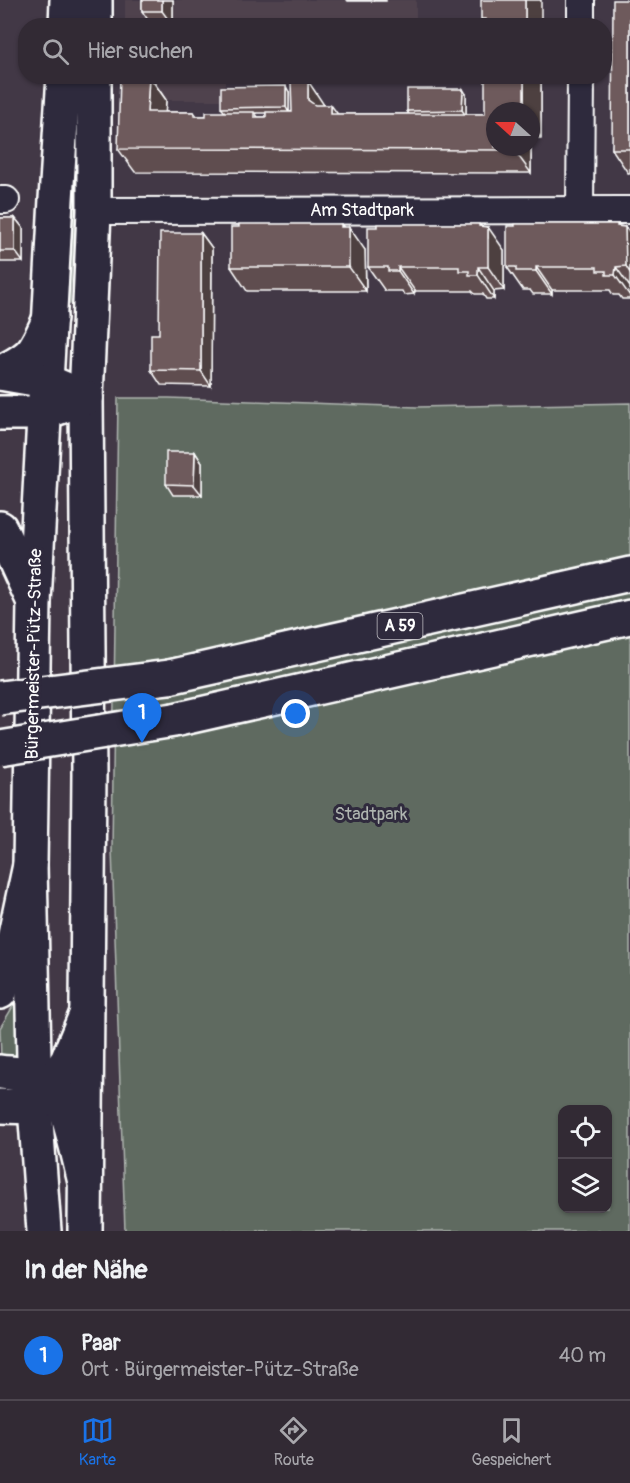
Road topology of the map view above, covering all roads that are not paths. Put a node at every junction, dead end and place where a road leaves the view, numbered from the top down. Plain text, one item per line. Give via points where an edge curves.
1 (67, 0) edge
2 (95, 0) edge
3 (582, 0) edge
4 (66, 18) edge
5 (95, 18) edge
6 (581, 18) edge
7 (64, 84) edge
8 (94, 84) edge
9 (581, 84) edge
10 (580, 210) junction
11 (630, 210) edge
12 (94, 211) junction
13 (50, 318) junction
14 (0, 373) edge
15 (46, 381) junction
16 (86, 398) junction
17 (0, 413) edge
18 (44, 413) junction
19 (0, 528) edge
20 (630, 574) edge
21 (34, 602) junction
22 (630, 617) edge
23 (0, 698) edge
24 (0, 748) edge
25 (30, 865) junction
26 (0, 992) edge
27 (86, 1015) junction
28 (0, 1072) edge
29 (41, 1089) junction
30 (0, 1106) edge
31 (85, 1182) junction
32 (44, 1231) edge
33 (85, 1231) edge

1 - 4 main road
2 - 5 main road
3 - 6 street
7 - 13 main road, Bürgermeister-Pütz-Straße
8 - 12 main road
9 - 10 street
10 - 11 street, Am Stadtpark
10 - 12 street, Am Stadtpark
12 - 16 main road
13 - 14 main road via 27,359
13 - 15 main road, Bürgermeister-Pütz-Straße
14 - 15 main road
15 - 16 main road
15 - 18 main road, Bürgermeister-Pütz-Straße
16 - 18 main road
16 - 27 main road via 89,774
17 - 18 main road
18 - 21 main road, Bürgermeister-Pütz-Straße
19 - 21 main road
20 - 23 main road, A 59, bridge via 169,677
21 - 25 main road, Bürgermeister-Pütz-Straße
22 - 24 main road, A 59, bridge via 174,720
25 - 26 main road
25 - 29 main road, Bürgermeister-Pütz-Straße
27 - 29 main road via 67,1061
27 - 31 main road
28 - 29 main road
29 - 30 main road
29 - 31 main road via 62,1099
29 - 32 main road, Bürgermeister-Pütz-Straße
31 - 33 main road

